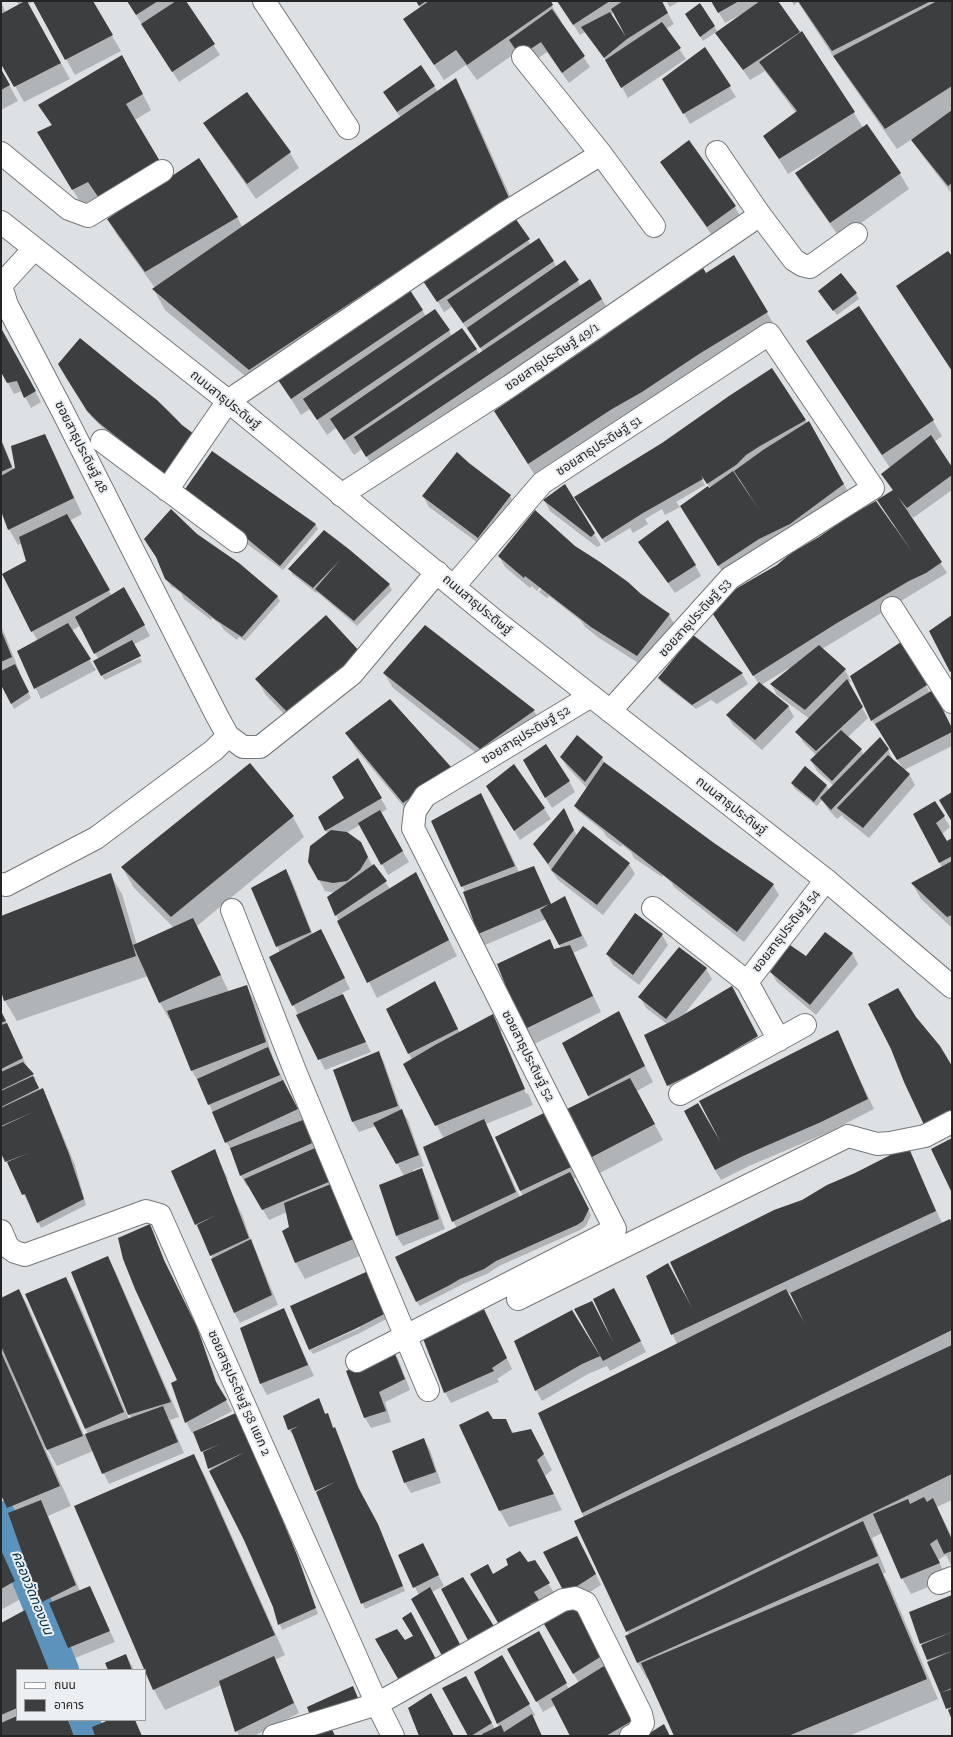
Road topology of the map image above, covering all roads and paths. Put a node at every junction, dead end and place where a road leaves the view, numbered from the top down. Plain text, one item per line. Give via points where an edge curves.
1 (266, 2) edge
2 (523, 58) dead end
3 (348, 128) dead end
4 (717, 152) dead end
5 (1, 154) edge
6 (601, 154) junction
7 (162, 171) dead end
8 (760, 215) junction
9 (1, 222) edge
10 (654, 226) dead end
11 (856, 234) dead end
12 (34, 248) junction
13 (1, 286) edge
14 (228, 401) junction
15 (102, 441) dead end
16 (873, 488) joint
17 (167, 490) junction
18 (341, 495) junction
19 (236, 541) dead end
20 (437, 572) junction
21 (454, 586) junction
22 (892, 608) dead end
23 (591, 696) junction
24 (952, 702) edge
25 (610, 711) junction
26 (228, 736) junction
27 (826, 880) junction
28 (1, 884) edge
29 (653, 908) dead end
30 (232, 910) dead end
31 (747, 982) junction
32 (952, 987) edge
33 (805, 1025) dead end
34 (779, 1040) junction
35 (680, 1094) dead end
36 (952, 1122) edge
37 (1, 1231) edge
38 (518, 1299) dead end
39 (405, 1336) junction
40 (357, 1361) dead end
41 (428, 1390) dead end
42 (376, 1704) junction
43 (274, 1736) edge
44 (393, 1736) edge
45 (631, 1736) edge

1 - 3 street
2 - 6 street
4 - 8 street
5 - 7 street via 69,209 88,216
6 - 10 street
6 - 14 street via 505,213
8 - 11 street via 794,260 810,267
8 - 18 street, ซอยสาธุประดิษฐ์ 49/1 via 510,386
9 - 12 street, ถนนสาธุประดิษฐ์
12 - 13 street, ซอยสาธุประดิษฐ์ 48
12 - 14 street, ถนนสาธุประดิษฐ์
13 - 26 street, ซอยสาธุประดิษฐ์ 48 via 7,305
14 - 17 street
14 - 18 street, ถนนสาธุประดิษฐ์
15 - 17 street
16 - 21 street, ซอยสาธุประดิษฐ์ 51 via 769,334 542,483
16 - 25 street, ซอยสาธุประดิษฐ์ 53 via 730,578
17 - 19 street
18 - 20 street, ถนนสาธุประดิษฐ์
20 - 21 street, ถนนสาธุประดิษฐ์
20 - 26 street via 352,674 260,747 243,747
21 - 23 street, ถนนสาธุประดิษฐ์
22 - 24 street
23 - 25 street, ถนนสาธุประดิษฐ์
23 - 39 street, ซอยสาธุประดิษฐ์ 52 via 425,796 415,811 413,828 615,1229
25 - 27 street, ถนนสาธุประดิษฐ์
26 - 28 street via 214,750 96,838 6,885
27 - 31 street, ซอยสาธุประดิษฐ์ 54
27 - 32 street, ถนนสาธุประดิษฐ์
29 - 31 street
30 - 39 street via 295,1071
31 - 34 street
33 - 34 street
34 - 35 street
36 - 38 street via 925,1136 890,1143 877,1144 848,1136
37 - 42 street, ซอยสาธุประดิษฐ์ 58 แยก 2 via 8,1247 24,1255 146,1211 160,1215
39 - 40 street, ซอยสาธุประดิษฐ์ 52
39 - 41 street
42 - 43 street
42 - 44 street, ซอยสาธุประดิษฐ์ 58 แยก 2
42 - 45 street via 563,1600 575,1598 586,1603 641,1714 643,1723 637,1733

